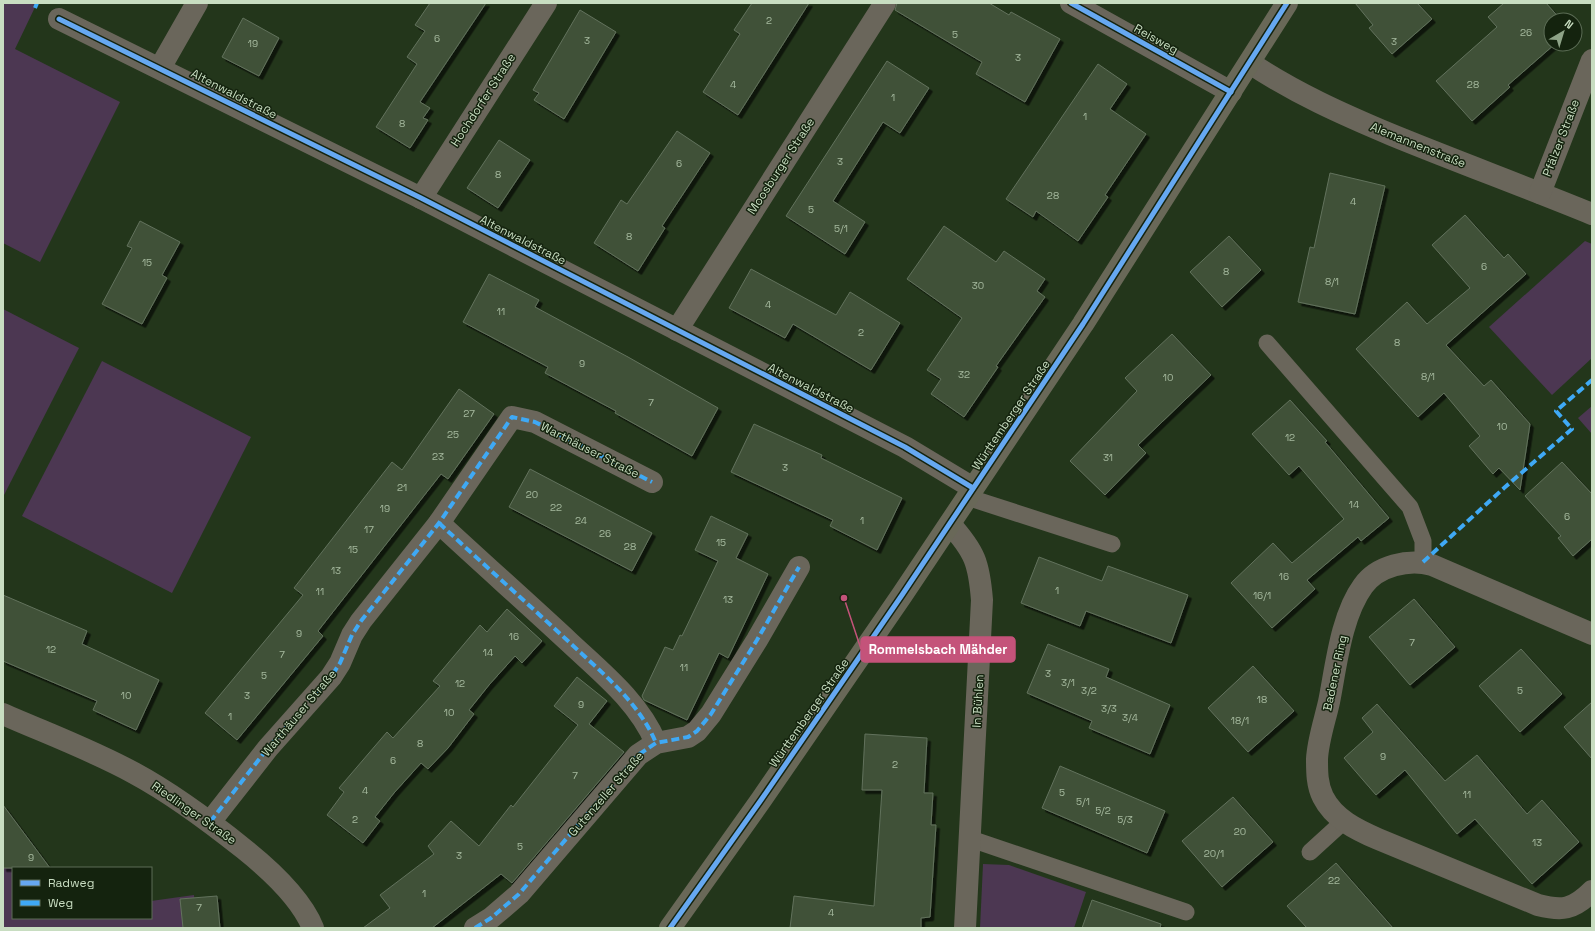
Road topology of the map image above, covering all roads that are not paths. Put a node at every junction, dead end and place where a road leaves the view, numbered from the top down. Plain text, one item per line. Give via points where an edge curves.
1 (197, 3) edge
2 (546, 3) edge
3 (885, 3) edge
4 (1071, 3) edge
5 (1287, 3) edge
6 (59, 19) dead end
7 (1592, 60) edge
8 (1250, 62) junction
9 (160, 68) junction
10 (1231, 92) junction
11 (1540, 193) junction
12 (421, 198) junction
13 (1592, 214) edge
14 (677, 330) junction
15 (1267, 343) dead end
16 (652, 482) dead end
17 (970, 493) junction
18 (439, 523) junction
19 (950, 524) junction
20 (1112, 544) dead end
21 (1422, 562) junction
22 (799, 566) dead end
23 (1592, 634) edge
24 (3, 714) edge
25 (656, 743) junction
26 (1344, 821) junction
27 (210, 822) junction
28 (971, 839) junction
29 (1310, 852) dead end
30 (1592, 891) edge
31 (1186, 912) dead end
32 (314, 928) edge
33 (475, 928) edge
34 (670, 928) edge
35 (965, 928) edge

1 - 9 street
2 - 12 street, Hochdorfer Straße
3 - 14 street, Moosburger Straße
4 - 10 street, Reisweg
5 - 8 main road, Württemberger Straße
6 - 9 street, Altenwaldstraße
7 - 11 street, Pfälzer Straße
8 - 10 main road, Württemberger Straße
8 - 11 street, Alemannenstraße via 1300,94 1328,108
9 - 12 street, Altenwaldstraße
10 - 17 main road, Württemberger Straße via 1088,317
11 - 13 street, Alemannenstraße
12 - 14 street, Altenwaldstraße
14 - 17 street, Altenwaldstraße via 905,447
15 - 21 lane via 1410,507 1423,541
16 - 18 street, Warthäuser Straße via 535,422 512,417
17 - 19 main road, Württemberger Straße
17 - 20 lane
18 - 25 street via 609,680 638,711 651,730
18 - 27 street, Warthäuser Straße via 361,621 331,677 268,748
19 - 28 street, In Bühlen via 975,556 980,574 982,600
19 - 34 main road, Württemberger Straße
21 - 23 street, Badener Ring
21 - 26 street, Badener Ring via 1396,565 1369,578 1356,596 1350,612 1317,757 1317,775 1324,799 1333,812
22 - 25 street, Gutenzeller Straße via 757,640 706,720 688,737
24 - 27 street, Riedlinger Straße via 132,772
25 - 33 street, Gutenzeller Straße via 638,755 519,894
26 - 29 lane
26 - 30 street, Badener Ring via 1378,839 1538,905 1553,908 1576,905
27 - 32 street, Riedlinger Straße via 278,879 299,904
28 - 31 lane
28 - 35 street, In Bühlen

